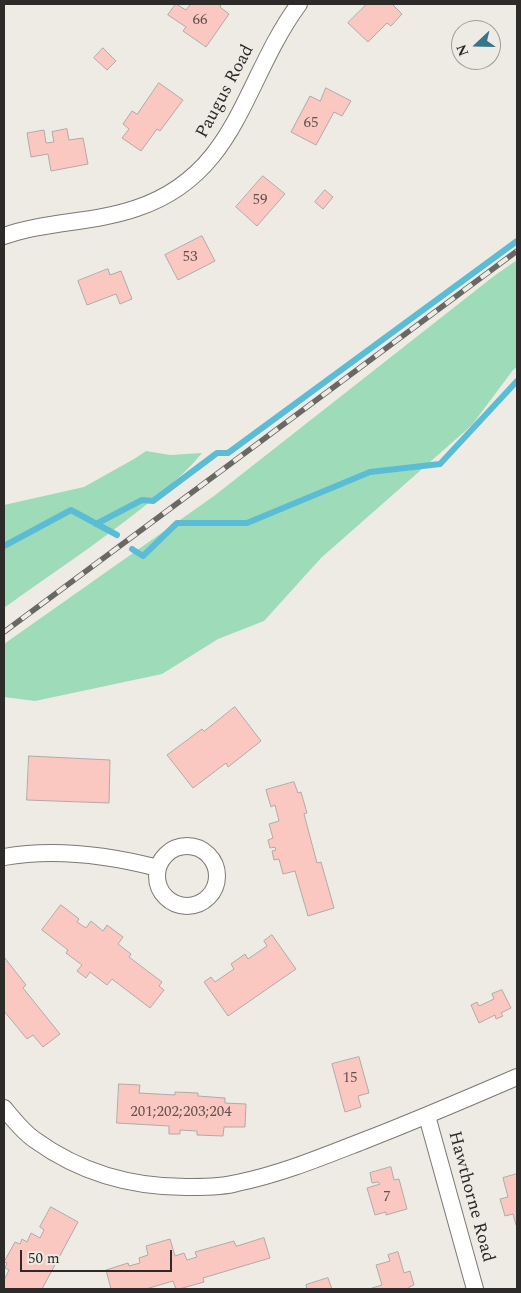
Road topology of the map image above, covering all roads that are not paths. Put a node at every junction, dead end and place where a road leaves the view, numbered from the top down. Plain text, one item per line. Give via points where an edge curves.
1 (299, 4) edge
2 (4, 236) edge
3 (4, 857) edge
4 (158, 868) dead end
5 (517, 1077) edge
6 (4, 1108) edge
7 (427, 1116) junction
8 (475, 1289) edge

1 - 2 street, Paugus Road via 277,39 225,140 204,168 191,179 164,197 135,209
3 - 4 street via 48,854 100,856
5 - 7 street
6 - 7 street via 33,1139 88,1170 145,1185 176,1187 235,1184 265,1177
7 - 8 street, Hawthorne Road

